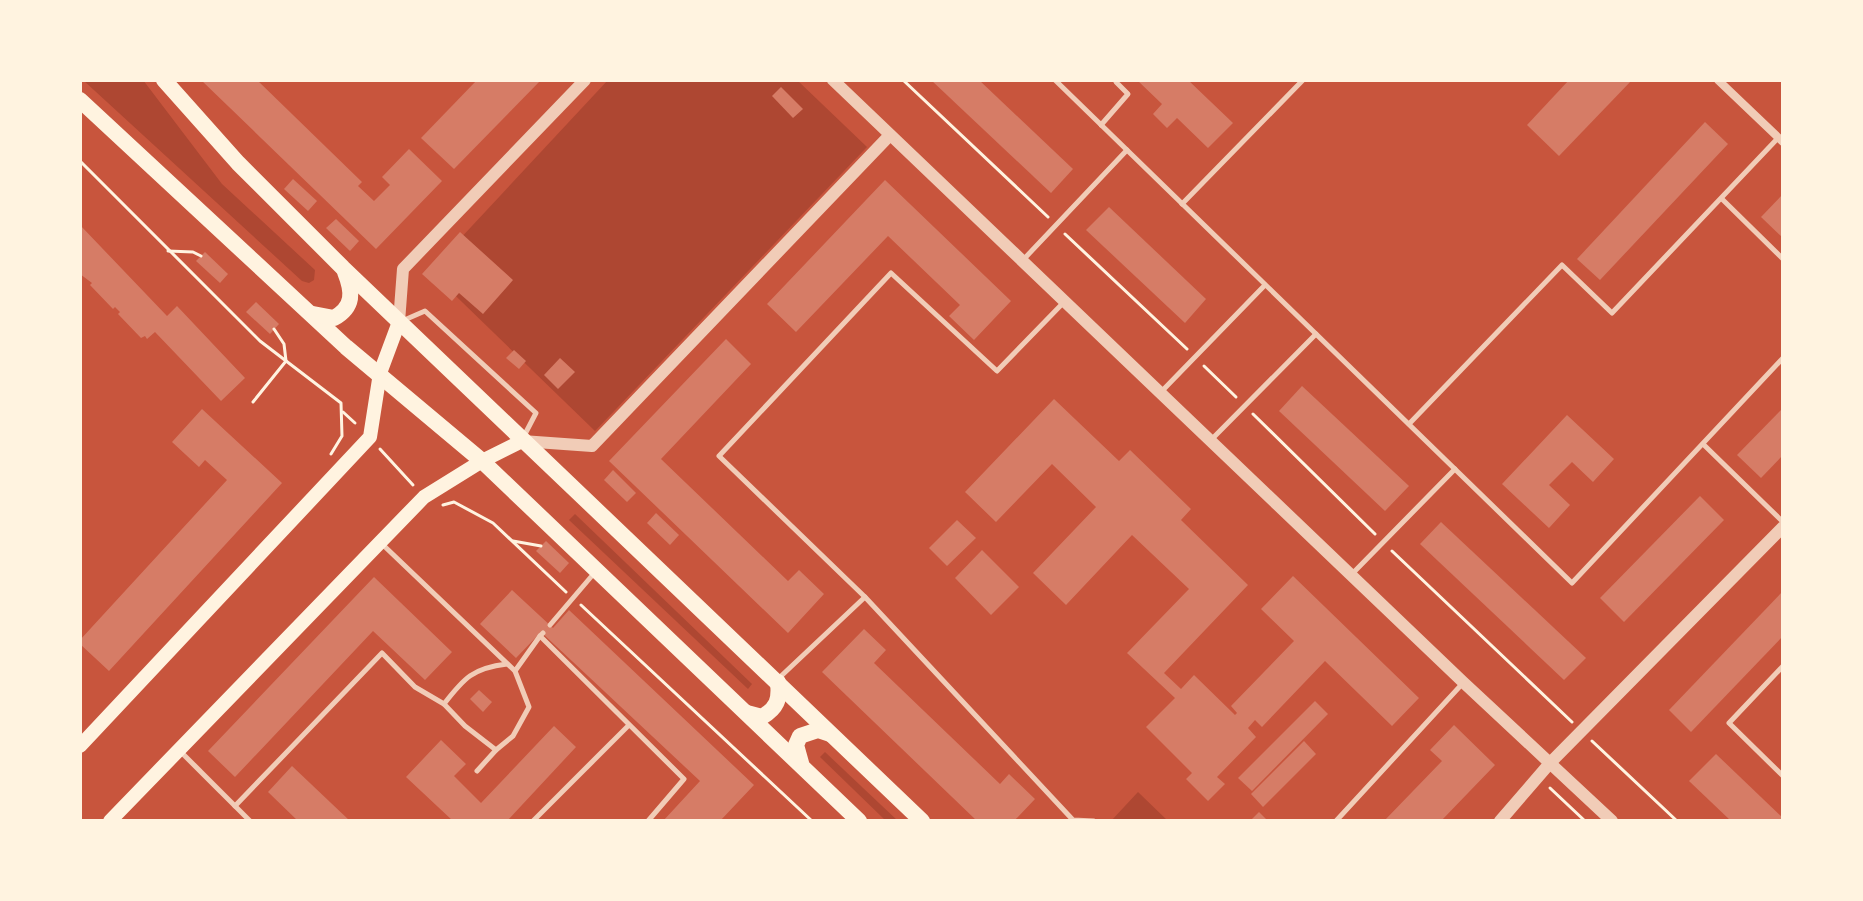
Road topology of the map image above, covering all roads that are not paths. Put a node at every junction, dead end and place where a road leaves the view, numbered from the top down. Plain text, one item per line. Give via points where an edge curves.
1 (164, 80) edge
2 (585, 80) edge
3 (833, 80) edge
4 (1055, 80) edge
5 (1118, 80) edge
6 (1303, 80) edge
7 (1718, 80) edge
8 (80, 100) edge
9 (1101, 125) junction
10 (890, 135) junction
11 (1781, 140) edge
12 (1127, 150) junction
13 (1722, 199) junction
14 (1182, 204) junction
15 (1783, 259) edge
16 (1023, 260) junction
17 (343, 268) junction
18 (1265, 285) junction
19 (1066, 300) junction
20 (308, 312) junction
21 (399, 322) junction
22 (1316, 334) junction
23 (1783, 358) edge
24 (380, 373) junction
25 (1161, 392) junction
26 (1409, 424) junction
27 (1211, 440) junction
28 (522, 441) junction
29 (1703, 444) junction
30 (482, 461) junction
31 (1455, 469) junction
32 (1783, 525) edge
33 (380, 542) junction
34 (597, 570) junction
35 (1352, 574) junction
36 (865, 597) junction
37 (550, 625) dead end
38 (507, 664) junction
39 (1783, 666) edge
40 (515, 671) junction
41 (777, 681) junction
42 (1463, 682) junction
43 (444, 704) junction
44 (747, 713) junction
45 (628, 726) junction
46 (832, 734) junction
47 (80, 746) edge
48 (179, 750) junction
49 (496, 750) junction
50 (1550, 763) junction
51 (803, 767) junction
52 (477, 771) dead end
53 (1783, 776) edge
54 (235, 806) junction
55 (110, 821) edge
56 (250, 821) edge
57 (533, 821) edge
58 (648, 821) edge
59 (859, 821) edge
60 (922, 821) edge
61 (1072, 821) edge
62 (1094, 821) edge
63 (1336, 821) edge
64 (1500, 821) edge
65 (1612, 821) edge

1 - 17 main road
2 - 21 street via 403,269
3 - 10 street
4 - 9 lane
5 - 9 lane via 1128,94
6 - 14 lane
7 - 11 street
8 - 20 main road
9 - 12 lane
10 - 16 street
10 - 28 street via 592,446
11 - 13 lane
12 - 14 lane
12 - 16 lane
13 - 15 lane
13 - 26 lane via 1612,313 1562,265
14 - 18 lane
16 - 19 street
17 - 20 main road via 351,301 345,312 334,318
17 - 21 main road
18 - 22 lane
18 - 25 lane
19 - 25 street
19 - 36 lane via 997,371 891,273 719,456
20 - 24 main road
21 - 24 main road
21 - 28 main road
21 - 28 lane via 425,311 536,413
22 - 26 lane
22 - 27 lane
23 - 29 lane
24 - 30 main road
24 - 47 main road via 370,437
25 - 27 street
26 - 31 lane
27 - 35 street
28 - 30 main road
28 - 41 main road
29 - 31 lane via 1572,583
29 - 32 lane
30 - 33 main road via 424,497
30 - 34 main road
31 - 35 lane
32 - 50 street
33 - 38 lane
33 - 48 main road
34 - 37 lane
34 - 44 main road
35 - 42 street
36 - 41 lane
36 - 61 lane
38 - 40 lane
38 - 43 lane via 467,675
39 - 53 lane via 1729,723
40 - 45 lane via 541,635
40 - 49 lane via 529,707 513,736
41 - 44 main road via 780,698 773,710 762,717
41 - 46 main road
42 - 50 street
42 - 63 lane
43 - 49 lane
43 - 54 lane via 415,687 382,653
44 - 51 main road
45 - 57 lane
45 - 58 lane via 684,779
46 - 51 main road via 818,730 800,736 796,745
46 - 60 main road
48 - 54 lane
48 - 55 main road
49 - 52 lane
50 - 64 street
50 - 65 street
51 - 59 main road
54 - 56 lane
61 - 62 lane

